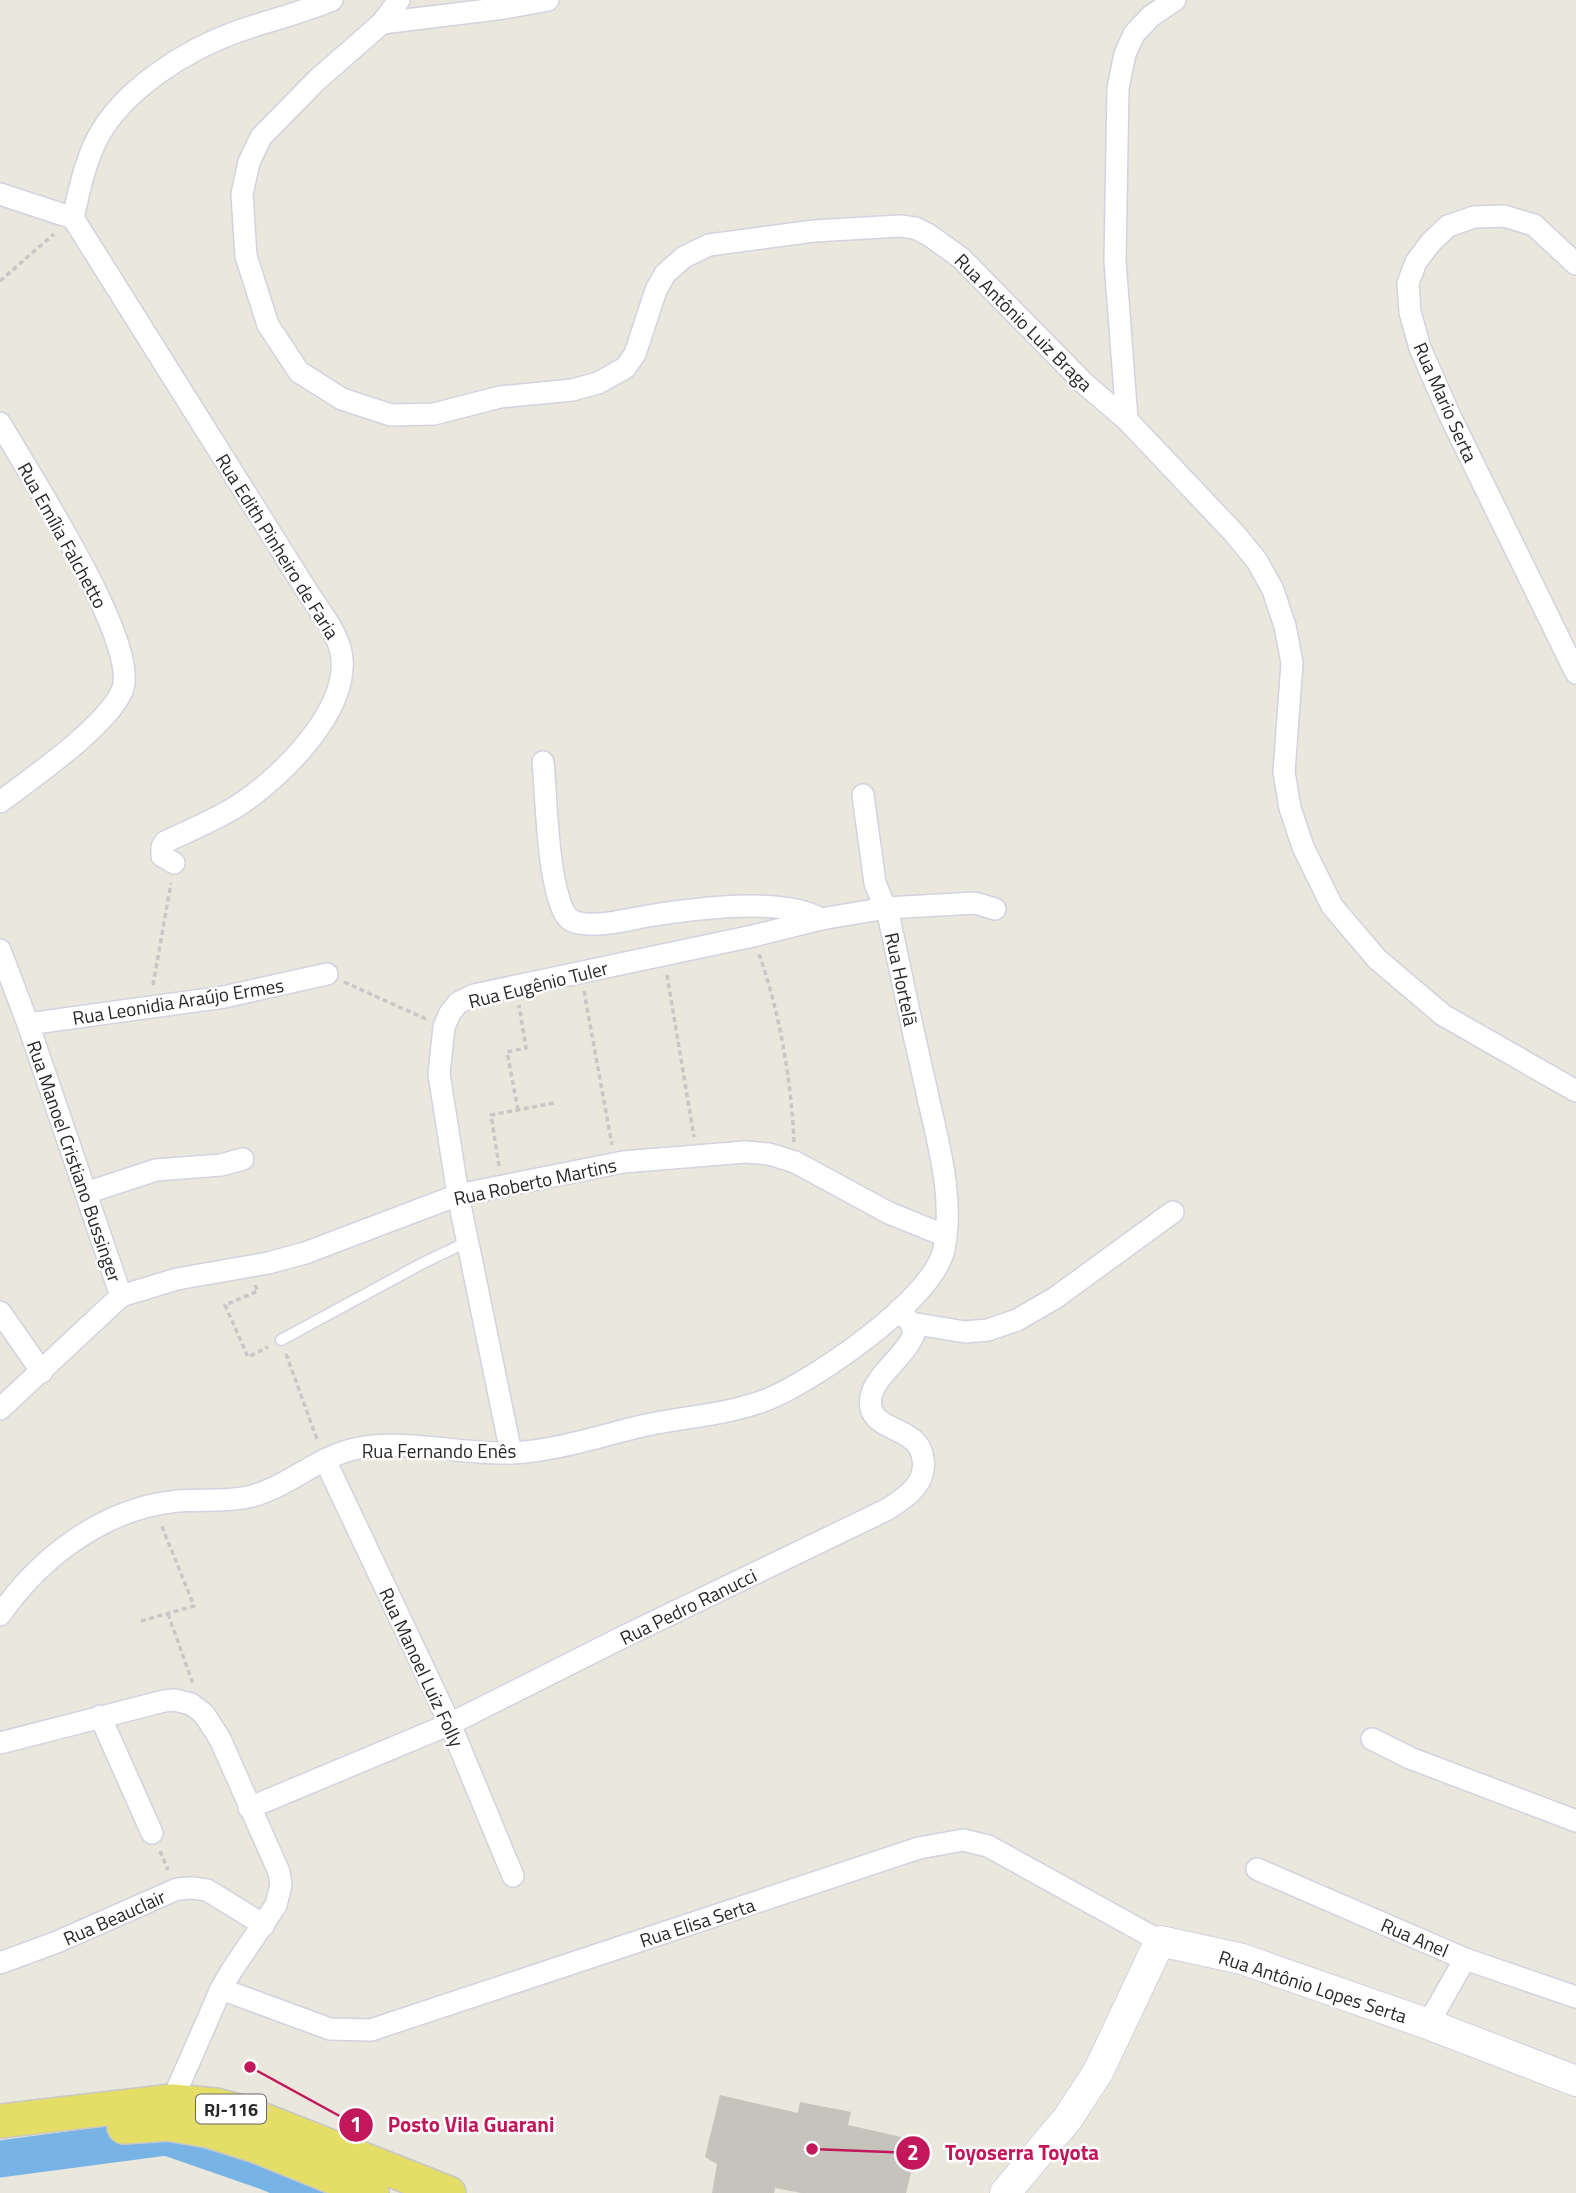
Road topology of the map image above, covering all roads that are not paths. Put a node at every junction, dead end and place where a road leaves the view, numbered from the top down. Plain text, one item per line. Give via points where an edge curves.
1 (332, 0) edge
2 (399, 0) edge
3 (548, 0) edge
4 (1175, 0) edge
5 (382, 23) junction
6 (0, 194) edge
7 (73, 218) junction
8 (1576, 264) edge
9 (1127, 420) junction
10 (0, 423) edge
11 (1576, 673) edge
12 (543, 762) dead end
13 (863, 795) dead end
14 (0, 802) edge
15 (174, 863) road end
16 (886, 908) junction
17 (995, 909) dead end
18 (821, 919) junction
19 (0, 950) edge
20 (327, 974) road end
21 (28, 1024) junction
22 (1576, 1091) edge
23 (243, 1159) dead end
24 (942, 1163) joint
25 (86, 1193) junction
26 (458, 1195) junction
27 (1172, 1212) dead end
28 (946, 1236) junction
29 (469, 1241) junction
30 (121, 1296) junction
31 (0, 1312) edge
32 (905, 1316) junction
33 (281, 1340) road end
34 (42, 1372) junction
35 (0, 1409) edge
36 (511, 1453) junction
37 (325, 1460) junction
38 (0, 1615) edge
39 (100, 1716) junction
40 (450, 1724) junction
41 (1372, 1739) dead end
42 (0, 1743) edge
43 (249, 1808) junction
44 (1576, 1821) edge
45 (152, 1833) road end
46 (1257, 1869) dead end
47 (513, 1876) dead end
48 (264, 1924) junction
49 (1160, 1941) junction
50 (1465, 1959) junction
51 (0, 1963) edge
52 (222, 1989) junction
53 (1576, 1997) edge
54 (1428, 2024) junction
55 (1576, 2081) edge
56 (170, 2112) junction
57 (0, 2121) edge
58 (0, 2140) edge
59 (372, 2193) edge
60 (449, 2193) edge
61 (1005, 2193) edge

1 - 7 street via 184,55 137,90 98,136
2 - 5 street, Rua Antônio Luiz Braga
3 - 5 street
4 - 9 street via 1134,34 1118,88 1115,261
5 - 9 street, Rua Antônio Luiz Braga via 261,137 242,194 246,256 268,325 299,372 342,399 391,415 434,414 500,397 598,383 625,368 635,354 656,290 684,257 709,245 814,231 900,226 929,235 961,258 1085,384
6 - 7 street
7 - 15 street, Rua Edith Pinheiro de Faria via 307,591 337,640 341,655 338,691 307,742 240,805 164,842 162,856
8 - 11 street, Rua Mario Serta via 1534,225 1504,216 1474,217 1448,226 1431,242 1408,283 1420,348
9 - 22 street, Rua Antônio Luiz Braga via 1235,534 1273,590 1292,663 1284,772 1290,808 1332,906 1377,959 1443,1015
10 - 14 street, Rua Emília Falchetto via 93,583 119,641 126,678 112,708
12 - 18 street, Rua Eugênio Tuler via 557,890 564,912 573,922 737,907 800,909
13 - 16 street, Rua Hortelã via 875,883
16 - 17 street, Rua Eugênio Tuler via 975,903
16 - 18 street, Rua Eugênio Tuler
16 - 24 street, Rua Hortelã
18 - 26 street, Rua Eugênio Tuler via 515,985 458,1003 444,1027 439,1059
19 - 21 street, Rua Manoel Cristiano Bussinger
20 - 21 street, Rua Leonidia Araújo Ermes via 224,998
21 - 25 street, Rua Manoel Cristiano Bussinger
23 - 25 street via 156,1170
24 - 28 street, Rua Fernando Enês via 947,1190
25 - 30 street, Rua Manoel Cristiano Bussinger
26 - 28 street, Rua Roberto Martins via 616,1164 745,1152 769,1154 796,1162 889,1213
26 - 29 street, Rua Eugênio Tuler
26 - 30 street, Rua Roberto Martins via 306,1253 177,1279
27 - 32 street via 1055,1298 1017,1320 965,1332
28 - 32 street, Rua Fernando Enês via 942,1257
29 - 33 lane
29 - 36 street, Rua Eugênio Tuler
30 - 34 street, Rua Manoel Cristiano Bussinger
31 - 34 street
32 - 36 street, Rua Fernando Enês via 798,1386 764,1401 583,1442
32 - 40 street, Rua Pedro Ranucci via 914,1334 912,1340 870,1398 880,1422 909,1436 922,1451 925,1469 910,1494 888,1509
34 - 35 street, Rua Manoel Cristiano Bussinger
36 - 37 street, Rua Fernando Enês via 379,1447 351,1450
37 - 38 street, Rua Fernando Enês via 251,1497 178,1501 104,1521 30,1577
37 - 40 street, Rua Manoel Luiz Folly
39 - 42 street
39 - 43 street via 175,1700 191,1704 204,1714 220,1739
39 - 45 street
40 - 43 street, Rua Pedro Ranucci
40 - 47 street, Rua Manoel Luiz Folly
41 - 44 street
43 - 48 street via 279,1872 280,1895
46 - 50 street, Rua Anel
48 - 51 street, Rua Beauclair via 207,1890 177,1889
48 - 52 street
49 - 52 street, Rua Elisa Serta via 988,1846 963,1840 919,1848 371,2030 330,2029
49 - 54 street, Rua Antônio Lopes Serta via 1242,1959
49 - 61 street via 1098,2072 1068,2118
50 - 53 street, Rua Anel
50 - 54 street, Rua Antônio Lopes Serta
52 - 56 street
54 - 55 street, Rua Antônio Lopes Serta
56 - 57 main road, RJ-116
56 - 58 main road, RJ-116
56 - 59 main road, RJ-116 via 208,2132 256,2146
56 - 60 main road, RJ-116 via 216,2105 246,2113

